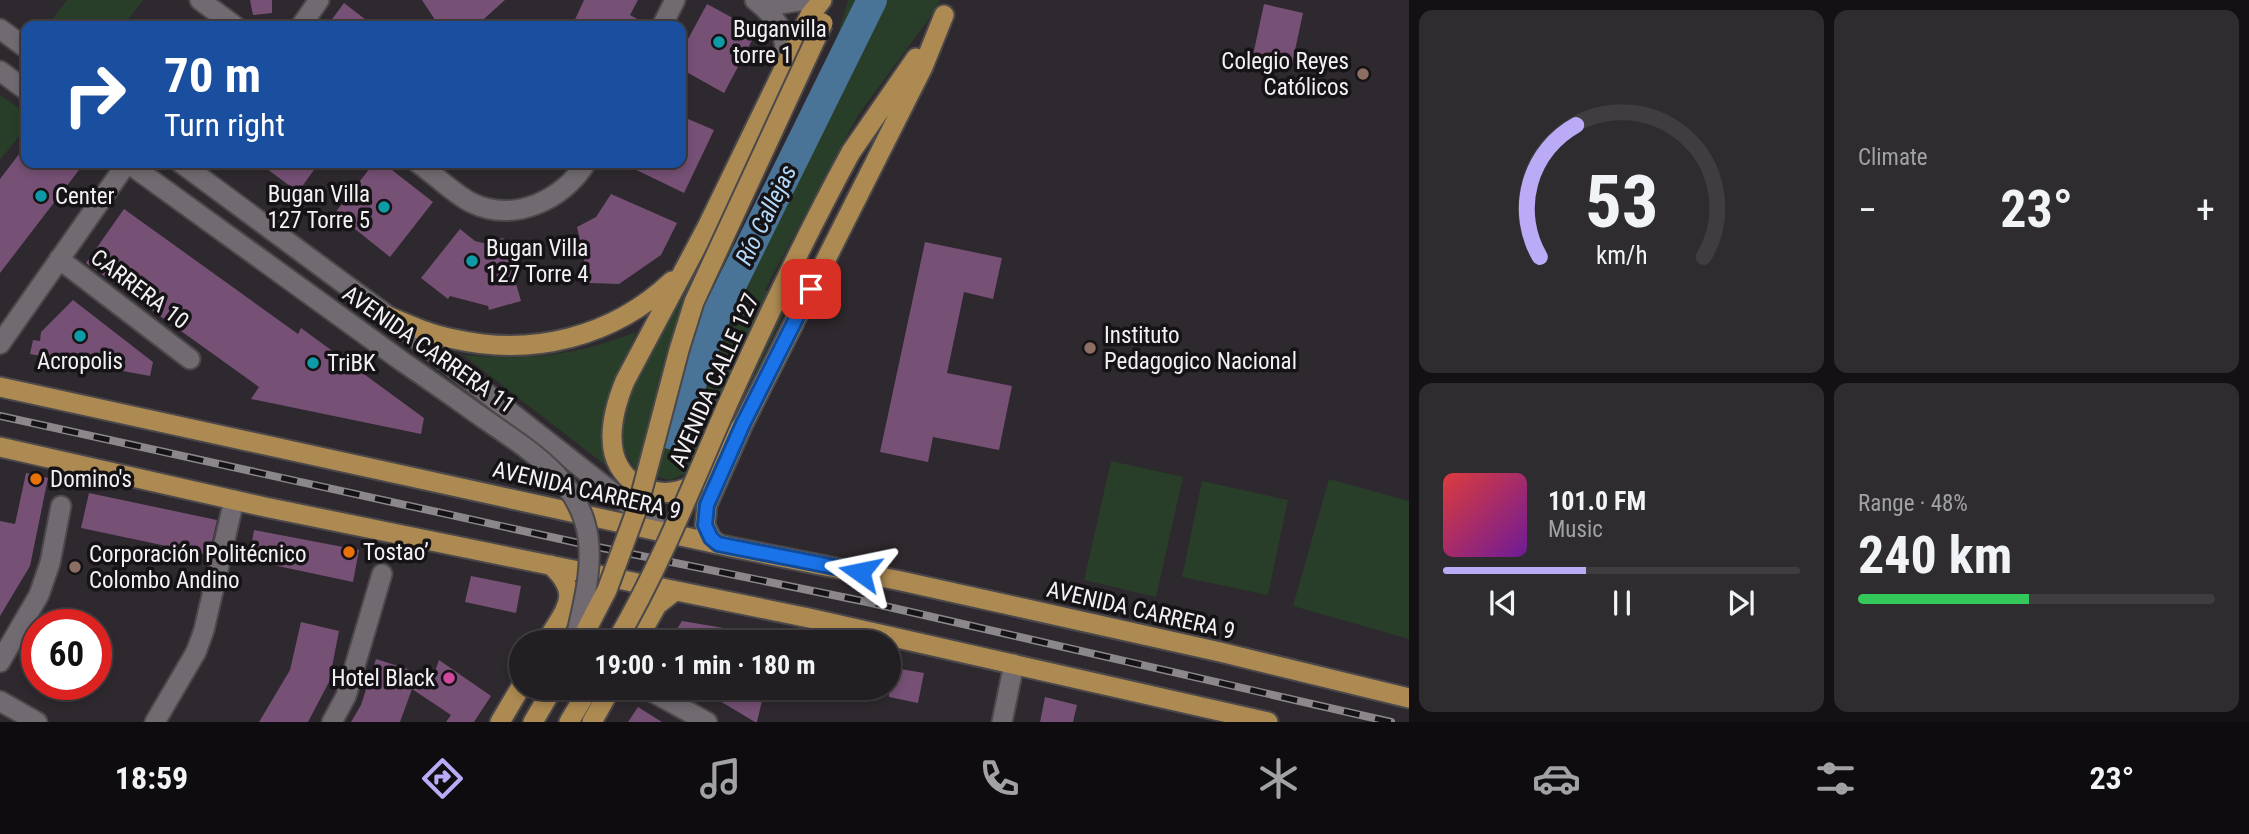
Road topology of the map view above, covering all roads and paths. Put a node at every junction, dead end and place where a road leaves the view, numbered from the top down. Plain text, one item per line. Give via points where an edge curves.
1 (200, 0) edge
2 (319, 0) edge
3 (675, 0) edge
4 (805, 0) edge
5 (822, 0) edge
6 (832, 0) edge
7 (756, 1) edge
8 (948, 7) edge
9 (228, 21) edge
10 (304, 21) edge
11 (664, 21) edge
12 (0, 29) edge
13 (21, 44) edge
14 (785, 67) junction
15 (0, 71) edge
16 (21, 86) edge
17 (123, 168) edge
18 (134, 168) edge
19 (196, 168) edge
20 (425, 168) edge
21 (581, 170) edge
22 (59, 259) junction
23 (685, 268) junction
24 (388, 316) junction
25 (0, 344) edge
26 (190, 359) dead end
27 (0, 387) edge
28 (743, 424) junction
29 (0, 447) edge
30 (234, 500) junction
31 (61, 506) dead end
32 (663, 532) junction
33 (718, 544) junction
34 (551, 565) junction
35 (382, 575) dead end
36 (676, 592) junction
37 (553, 630) edge
38 (579, 630) edge
39 (584, 630) edge
40 (623, 630) edge
41 (643, 630) edge
42 (0, 662) edge
43 (1014, 664) junction
44 (1409, 698) edge
45 (513, 700) edge
46 (547, 700) edge
47 (582, 700) edge
48 (604, 700) edge
49 (667, 700) edge
50 (0, 701) edge
51 (37, 722) edge
52 (155, 722) edge
53 (332, 722) edge
54 (500, 722) edge
55 (533, 722) edge
56 (569, 722) edge
57 (592, 722) edge
58 (707, 722) edge
59 (1002, 722) edge
60 (1268, 722) edge

1 - 9 street
2 - 10 street
3 - 11 street
4 - 7 street
5 - 14 main road
6 - 39 main road, AVENIDA CALLE 127, bridge via 694,302 638,506 607,590
7 - 14 street via 783,30
8 - 28 main road via 923,67
8 - 40 main road, AVENIDA CALLE 127, bridge via 851,152 769,317 660,561
12 - 13 street
14 - 23 main road
15 - 16 street
17 - 22 street
18 - 38 street, AVENIDA CARRERA 11, bridge via 545,462 566,485 588,536
19 - 24 street, AVENIDA CARRERA 11
20 - 21 street via 470,202 516,210 559,194
22 - 25 street
22 - 26 street, CARRERA 10
23 - 24 main road via 641,307 582,335 550,343 484,345 451,339
23 - 28 main road via 617,401 614,453 626,476 640,486 654,492 676,492 701,479
24 - 32 street, AVENIDA CARRERA 11
27 - 32 main road, AVENIDA CARRERA 9
28 - 33 main road via 705,511 707,530
29 - 30 main road
30 - 34 main road
30 - 52 street via 204,630
31 - 42 street via 39,595
32 - 33 main road, AVENIDA CARRERA 9
33 - 44 main road, AVENIDA CARRERA 9 via 1220,652
34 - 36 main road
34 - 37 main road via 570,592
35 - 53 street via 346,696
36 - 41 main road via 657,605
36 - 43 main road
43 - 59 street
43 - 60 main road
45 - 54 main road
46 - 55 main road
47 - 56 main road
48 - 57 main road
49 - 58 street
50 - 51 street

